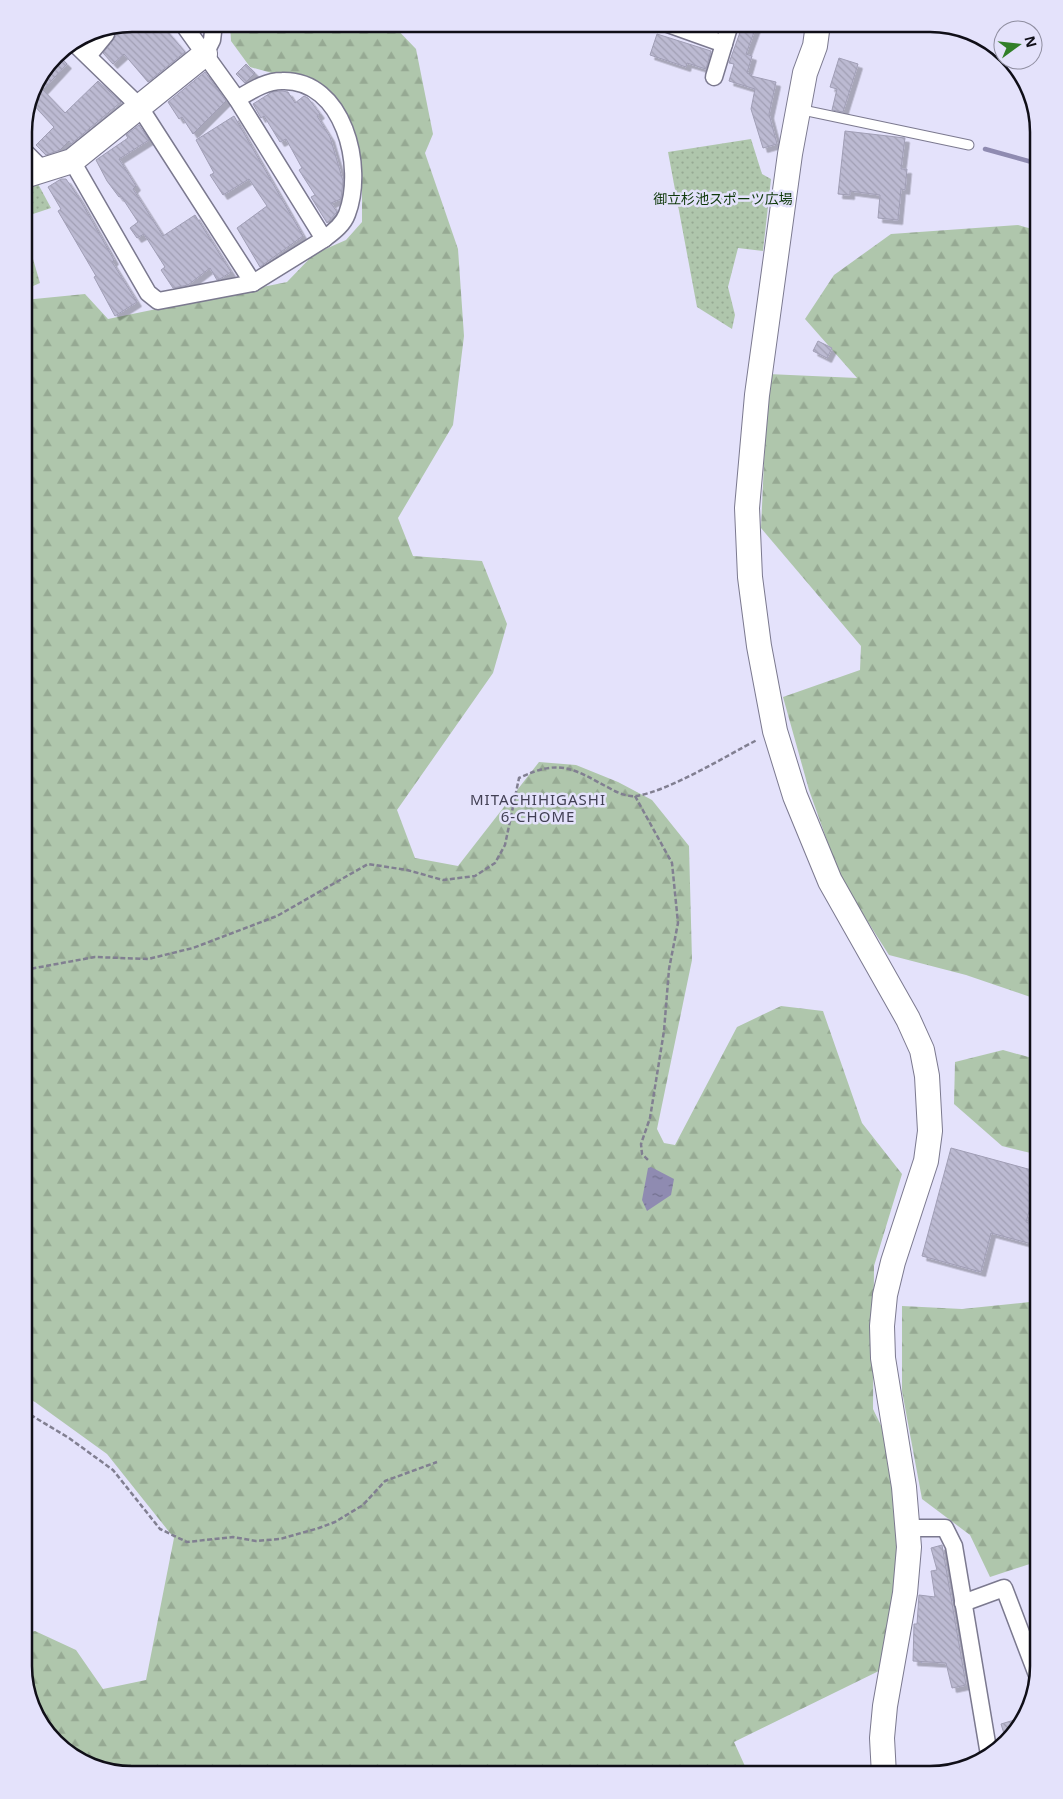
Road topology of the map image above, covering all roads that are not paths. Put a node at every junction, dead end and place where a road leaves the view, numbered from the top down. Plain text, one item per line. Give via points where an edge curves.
1 (190, 33) edge
2 (213, 33) edge
3 (695, 33) edge
4 (727, 33) edge
5 (817, 33) edge
6 (104, 37) edge
7 (724, 44) junction
8 (79, 48) edge
9 (205, 54) junction
10 (88, 56) junction
11 (714, 77) dead end
12 (237, 99) junction
13 (139, 106) junction
14 (798, 109) junction
15 (969, 145) dead end
16 (72, 162) junction
17 (34, 173) edge
18 (324, 239) junction
19 (253, 283) junction
20 (907, 1528) junction
21 (963, 1604) junction
22 (1030, 1657) edge
23 (988, 1749) edge
24 (884, 1766) edge

1 - 9 street
2 - 9 street
3 - 7 street
4 - 7 street
5 - 14 street
6 - 10 street
7 - 11 street
8 - 10 street
9 - 12 street
9 - 13 street
10 - 13 street
12 - 18 street
12 - 18 street via 262,84 283,80 321,92 333,107 343,128 353,165 354,185 347,216
13 - 16 street
13 - 19 street
14 - 15 lane
14 - 20 street via 757,394 747,508 750,577 775,731 794,796 830,882 908,1019 922,1050 927,1076 930,1131 926,1161 893,1262 882,1326 883,1358 904,1487
16 - 17 street
16 - 19 street via 148,293 158,301
18 - 19 street
20 - 21 street via 945,1528 954,1546
20 - 24 street via 908,1569 885,1706
21 - 22 street via 1004,1588
21 - 23 street

